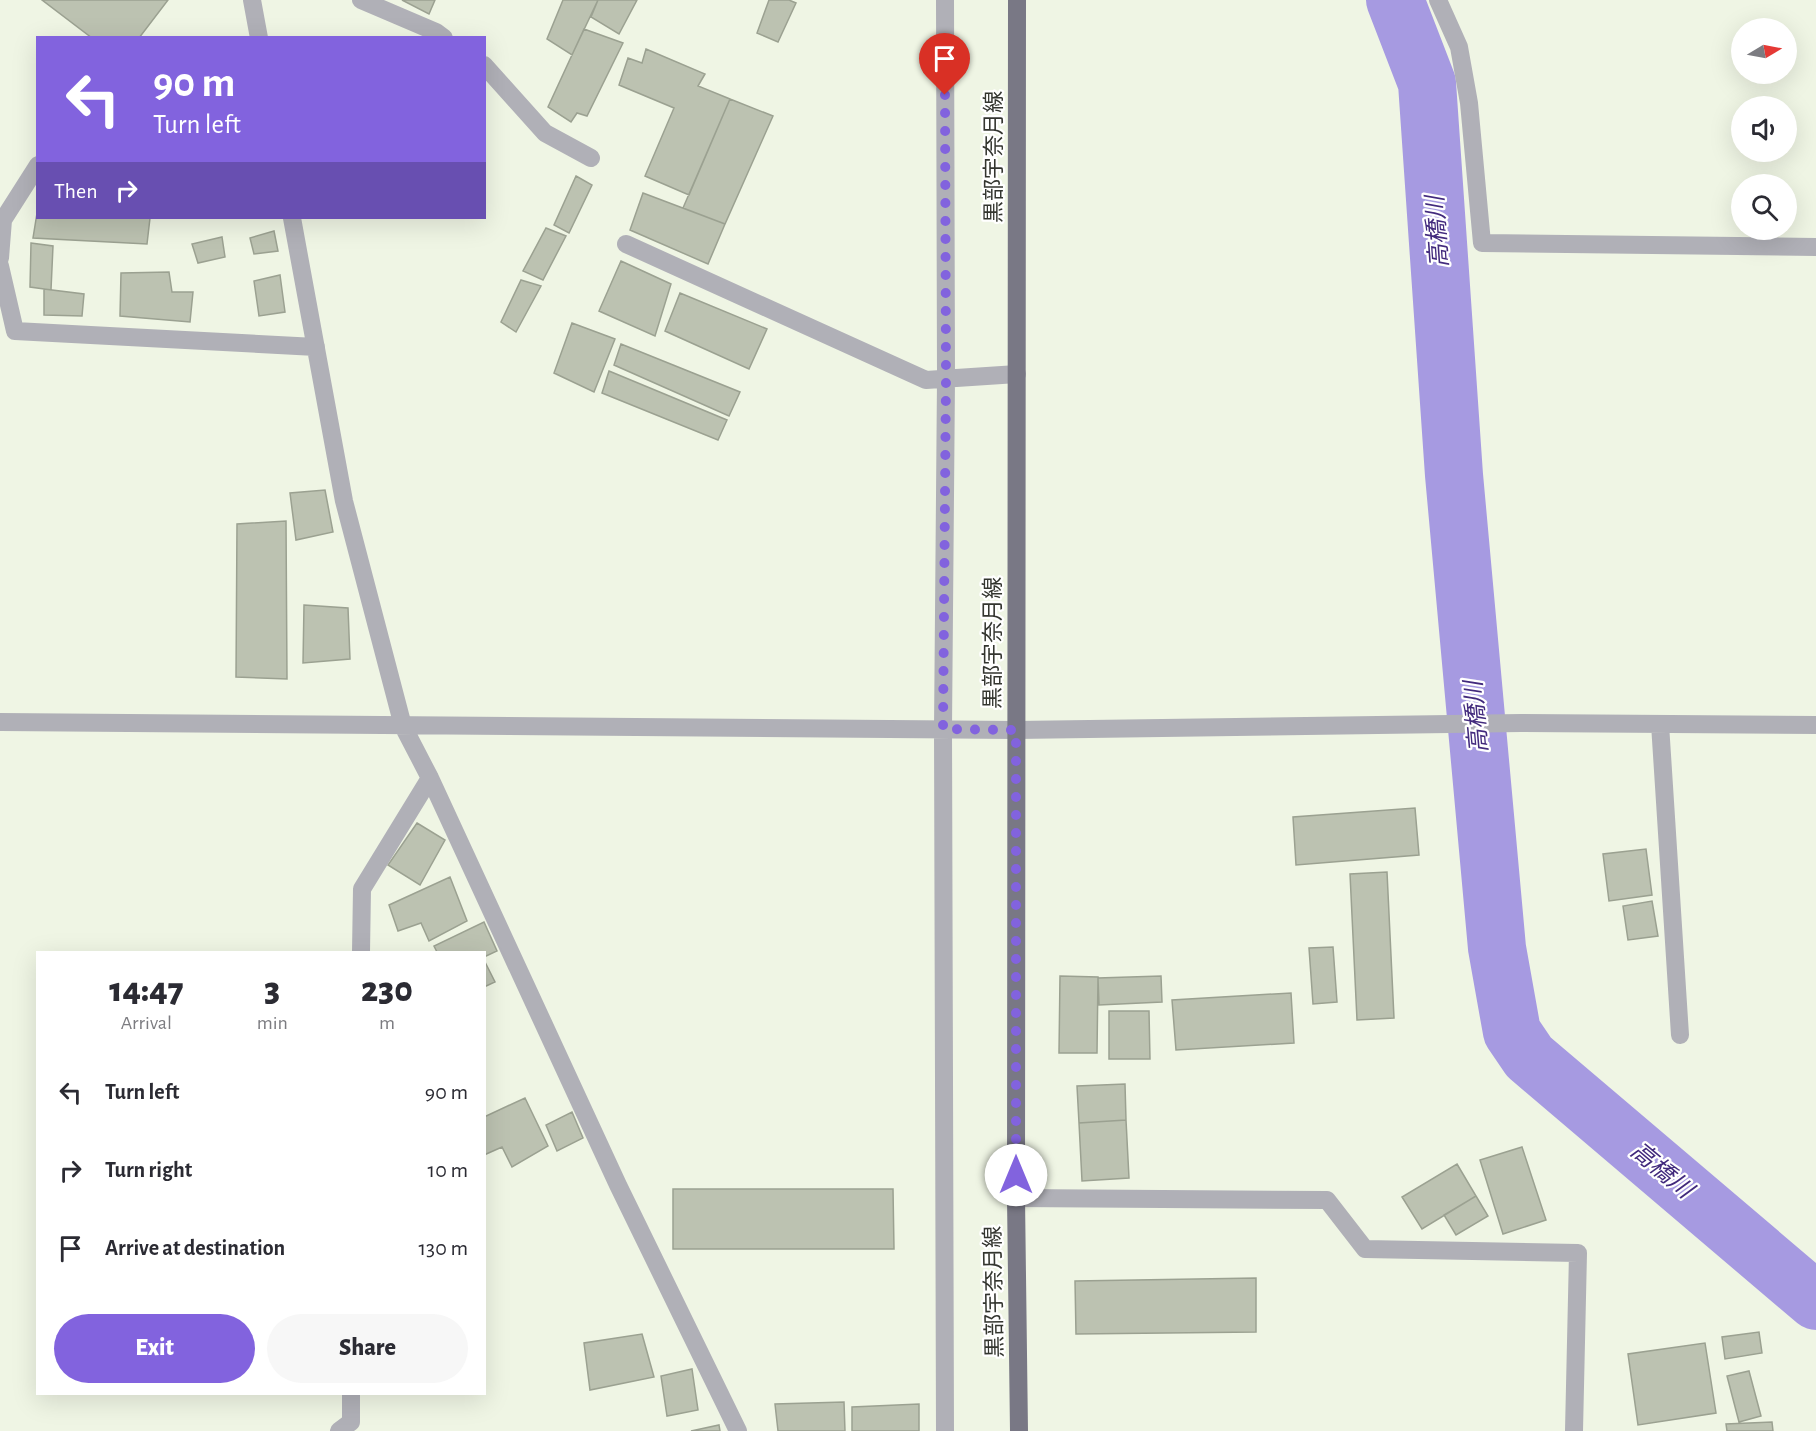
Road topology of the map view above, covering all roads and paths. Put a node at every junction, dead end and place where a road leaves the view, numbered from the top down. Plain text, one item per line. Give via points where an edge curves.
1 (252, 0) edge
2 (361, 0) edge
3 (945, 0) edge
4 (1017, 0) edge
5 (1438, 0) edge
6 (259, 36) edge
7 (441, 36) edge
8 (486, 67) edge
9 (591, 158) dead end
10 (36, 168) edge
11 (292, 219) edge
12 (626, 244) dead end
13 (1816, 247) edge
14 (0, 258) edge
15 (0, 266) edge
16 (316, 347) junction
17 (1017, 374) junction
18 (946, 378) junction
19 (0, 722) edge
20 (1660, 724) junction
21 (1816, 725) edge
22 (403, 726) junction
23 (943, 729) junction
24 (1016, 730) junction
25 (430, 778) junction
26 (361, 951) edge
27 (1680, 1035) dead end
28 (1016, 1198) junction
29 (351, 1395) edge
30 (339, 1431) edge
31 (738, 1431) edge
32 (945, 1431) edge
33 (1019, 1431) edge
34 (1574, 1431) edge

1 - 6 street
2 - 7 street
3 - 18 street
4 - 17 main road, 黒部宇奈月線
5 - 13 street via 1459,47 1482,243
8 - 9 street via 545,133
10 - 14 street via 3,220
11 - 16 street
12 - 18 street via 926,380
15 - 16 street via 15,330
16 - 22 street via 344,501
17 - 18 street
17 - 24 main road, 黒部宇奈月線
18 - 23 street
19 - 22 street
20 - 21 street
20 - 24 street
20 - 27 street
22 - 23 street
22 - 25 street
23 - 24 street
23 - 32 street
24 - 28 main road, 黒部宇奈月線
25 - 26 street via 362,889
25 - 31 street via 618,1185
28 - 33 main road, 黒部宇奈月線
28 - 34 street via 1327,1200 1365,1249 1578,1253
29 - 30 street via 351,1422

